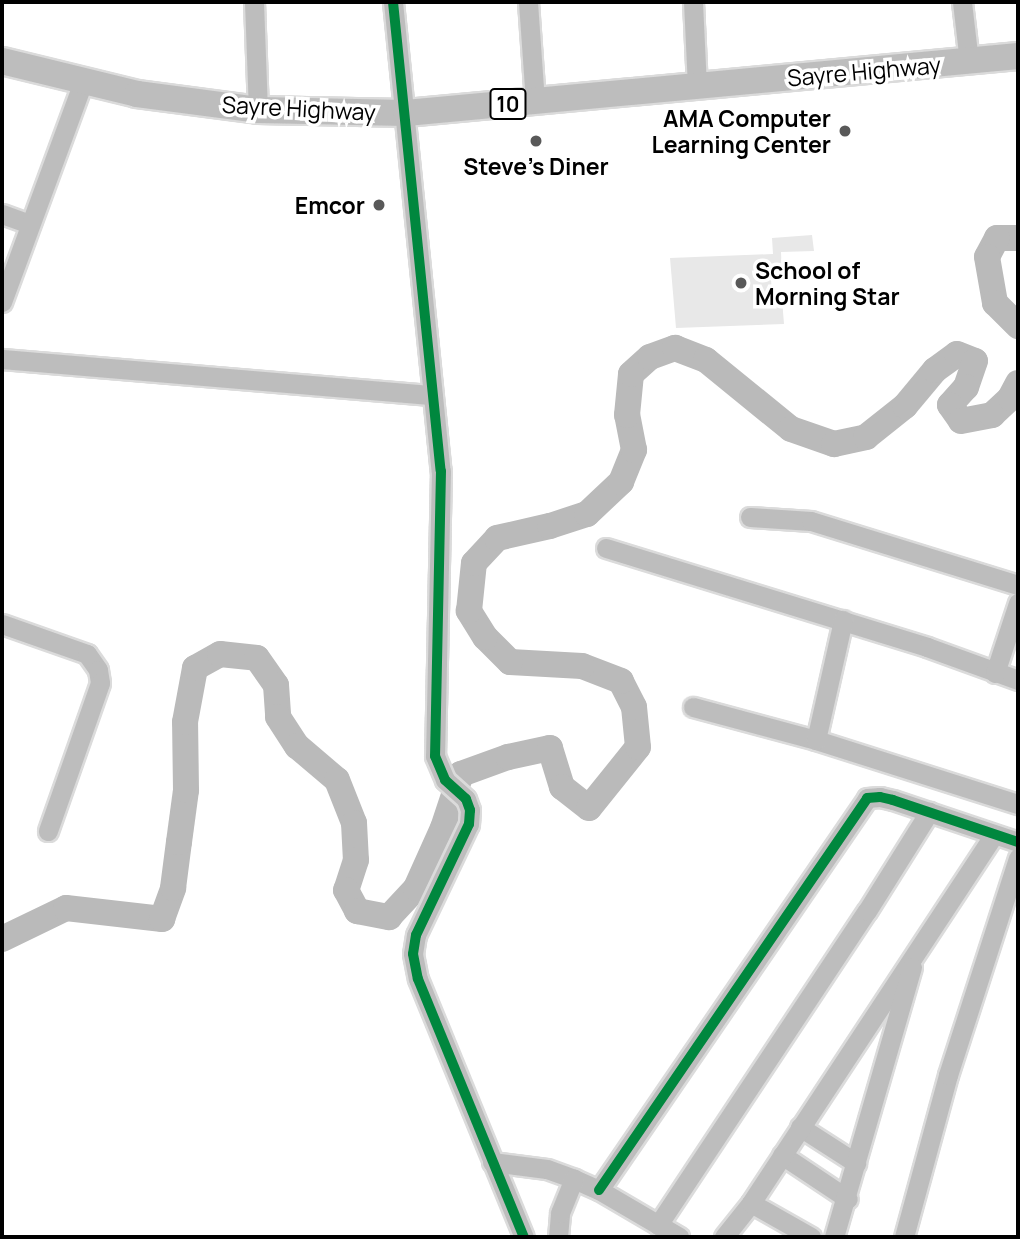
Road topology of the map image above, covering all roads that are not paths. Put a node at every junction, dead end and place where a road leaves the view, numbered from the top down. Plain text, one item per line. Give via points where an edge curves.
1 (254, 2) edge
2 (393, 2) edge
3 (528, 2) edge
4 (693, 2) edge
5 (962, 2) edge
6 (1018, 56) edge
7 (2, 61) edge
8 (969, 62) junction
9 (83, 82) junction
10 (697, 86) junction
11 (535, 102) junction
12 (258, 110) junction
13 (406, 113) junction
14 (2, 214) edge
15 (29, 224) junction
16 (2, 302) edge
17 (2, 359) edge
18 (432, 395) junction
19 (750, 517) dead end
20 (606, 548) dead end
21 (1018, 585) edge
22 (1018, 603) edge
23 (843, 621) junction
24 (2, 624) edge
25 (995, 673) junction
26 (1018, 680) edge
27 (693, 707) dead end
28 (816, 740) junction
29 (1018, 804) edge
30 (929, 812) junction
31 (48, 831) dead end
32 (993, 836) junction
33 (1018, 842) edge
34 (1018, 858) edge
35 (917, 950) junction
36 (800, 1127) junction
37 (782, 1155) junction
38 (492, 1162) junction
39 (856, 1163) junction
40 (574, 1179) junction
41 (599, 1190) junction
42 (848, 1199) junction
43 (751, 1203) junction
44 (658, 1225) junction
45 (524, 1237) edge
46 (558, 1237) edge
47 (679, 1237) edge
48 (724, 1237) edge
49 (811, 1237) edge
50 (834, 1237) edge
51 (904, 1237) edge

1 - 12 street
2 - 13 street
3 - 11 street
4 - 10 street
5 - 8 street
6 - 8 highway, Sayre Highway / 10
7 - 9 highway, Sayre Highway / 10
8 - 10 highway, Sayre Highway / 10
9 - 12 highway, Sayre Highway / 10
9 - 15 street
10 - 11 highway, Sayre Highway / 10
11 - 13 highway, Sayre Highway / 10
12 - 13 highway, Sayre Highway / 10
13 - 18 street
14 - 15 street
15 - 16 street
17 - 18 street
18 - 38 street via 441,471 435,756 445,780 466,799 470,810 469,824 416,935 413,954 418,979
19 - 21 street via 811,521
20 - 23 street
22 - 25 street
23 - 25 street
23 - 28 street
24 - 31 street via 87,654 98,670 100,683
25 - 26 street
27 - 28 street
28 - 29 street
30 - 32 street
30 - 41 street via 880,797 860,805
30 - 44 street
32 - 33 street
32 - 35 street
34 - 51 street via 948,1075
35 - 36 street
35 - 39 street
36 - 37 street
36 - 39 street
37 - 42 street
37 - 43 street
38 - 40 street via 547,1169
38 - 45 street
39 - 42 street
40 - 41 street
40 - 46 street via 560,1213
41 - 44 street
42 - 50 street
43 - 48 street
43 - 49 street
44 - 47 street

